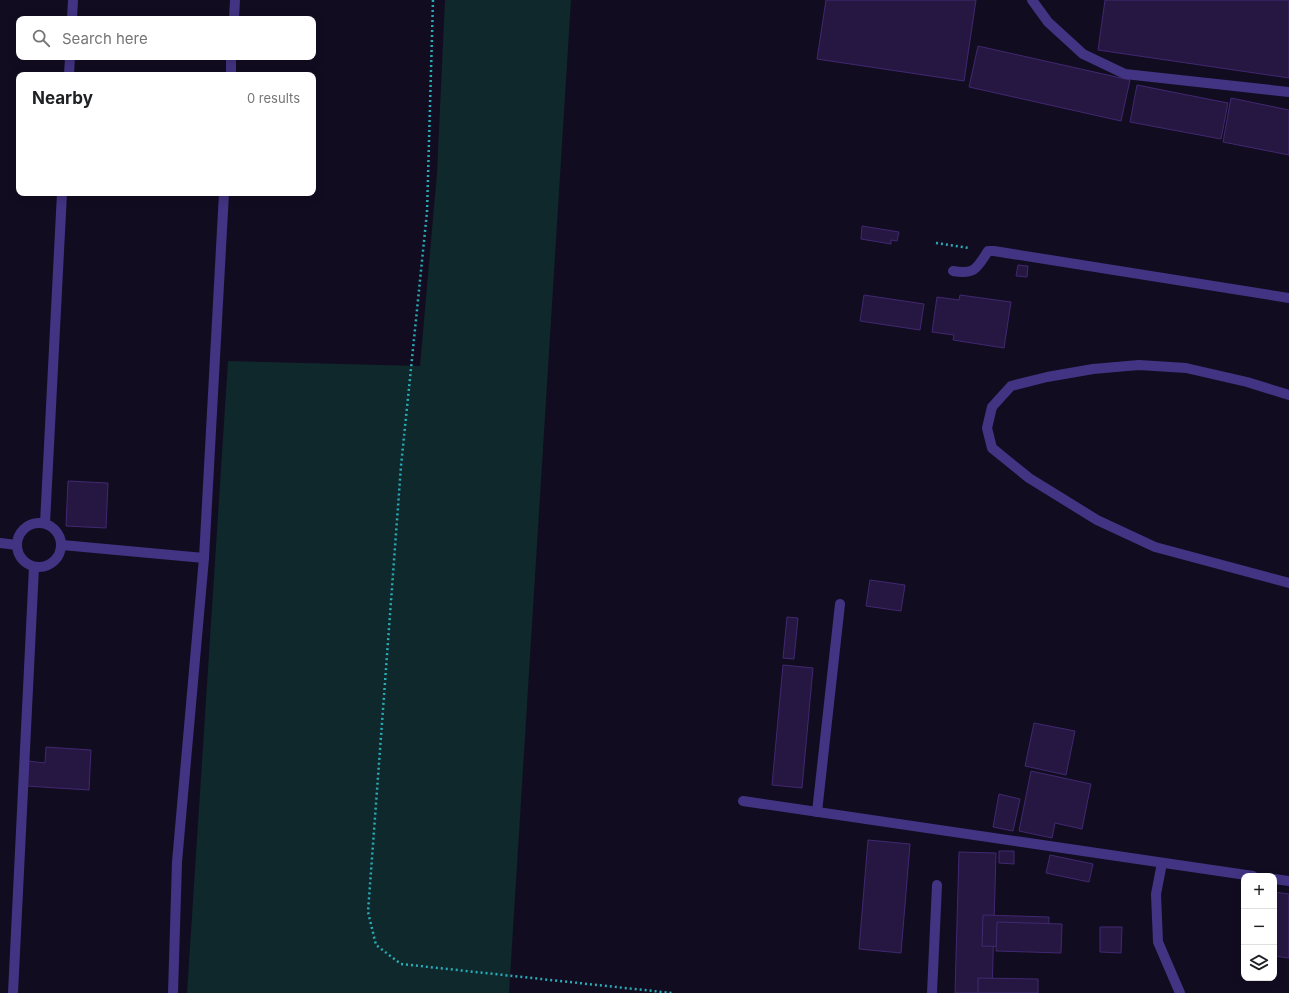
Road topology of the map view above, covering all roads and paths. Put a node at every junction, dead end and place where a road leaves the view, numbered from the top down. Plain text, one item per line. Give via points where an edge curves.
1 (73, 0) edge
2 (234, 0) edge
3 (433, 0) edge
4 (1032, 0) edge
5 (72, 16) edge
6 (234, 16) edge
7 (70, 60) edge
8 (232, 60) edge
9 (69, 72) edge
10 (230, 72) edge
11 (1289, 92) edge
12 (62, 196) edge
13 (224, 196) edge
14 (936, 243) dead end
15 (988, 251) junction
16 (953, 271) dead end
17 (1289, 298) edge
18 (1289, 394) edge
19 (44, 523) junction
20 (0, 543) edge
21 (17, 545) junction
22 (62, 545) junction
23 (204, 558) junction
24 (34, 567) junction
25 (1289, 583) edge
26 (840, 604) dead end
27 (744, 801) dead end
28 (817, 812) junction
29 (1162, 862) junction
30 (1241, 874) edge
31 (1277, 879) edge
32 (1289, 881) edge
33 (937, 885) dead end
34 (13, 993) edge
35 (173, 993) edge
36 (672, 993) edge
37 (932, 993) edge
38 (1180, 993) edge

1 - 5 street
2 - 6 street
3 - 36 path via 427,212 400,466 368,912 376,945 401,964
4 - 11 street via 1048,22 1083,54 1125,74
7 - 9 street
8 - 10 street
12 - 19 street
13 - 23 street
14 - 15 path
15 - 16 street via 974,270 965,273
15 - 17 street
18 - 25 street via 1186,368 1139,365 1092,369 1011,386 992,407 987,428 992,448 1029,478 1097,520 1155,547
19 - 21 street via 38,522 25,527
19 - 22 street via 57,531
20 - 21 street
21 - 24 street via 22,559
22 - 23 street
22 - 24 street via 61,552 54,562 48,566
23 - 35 street via 177,862
24 - 34 street
26 - 28 street
27 - 28 street
28 - 29 street
29 - 30 street
29 - 38 street via 1156,894 1158,942
31 - 32 street
33 - 37 street

